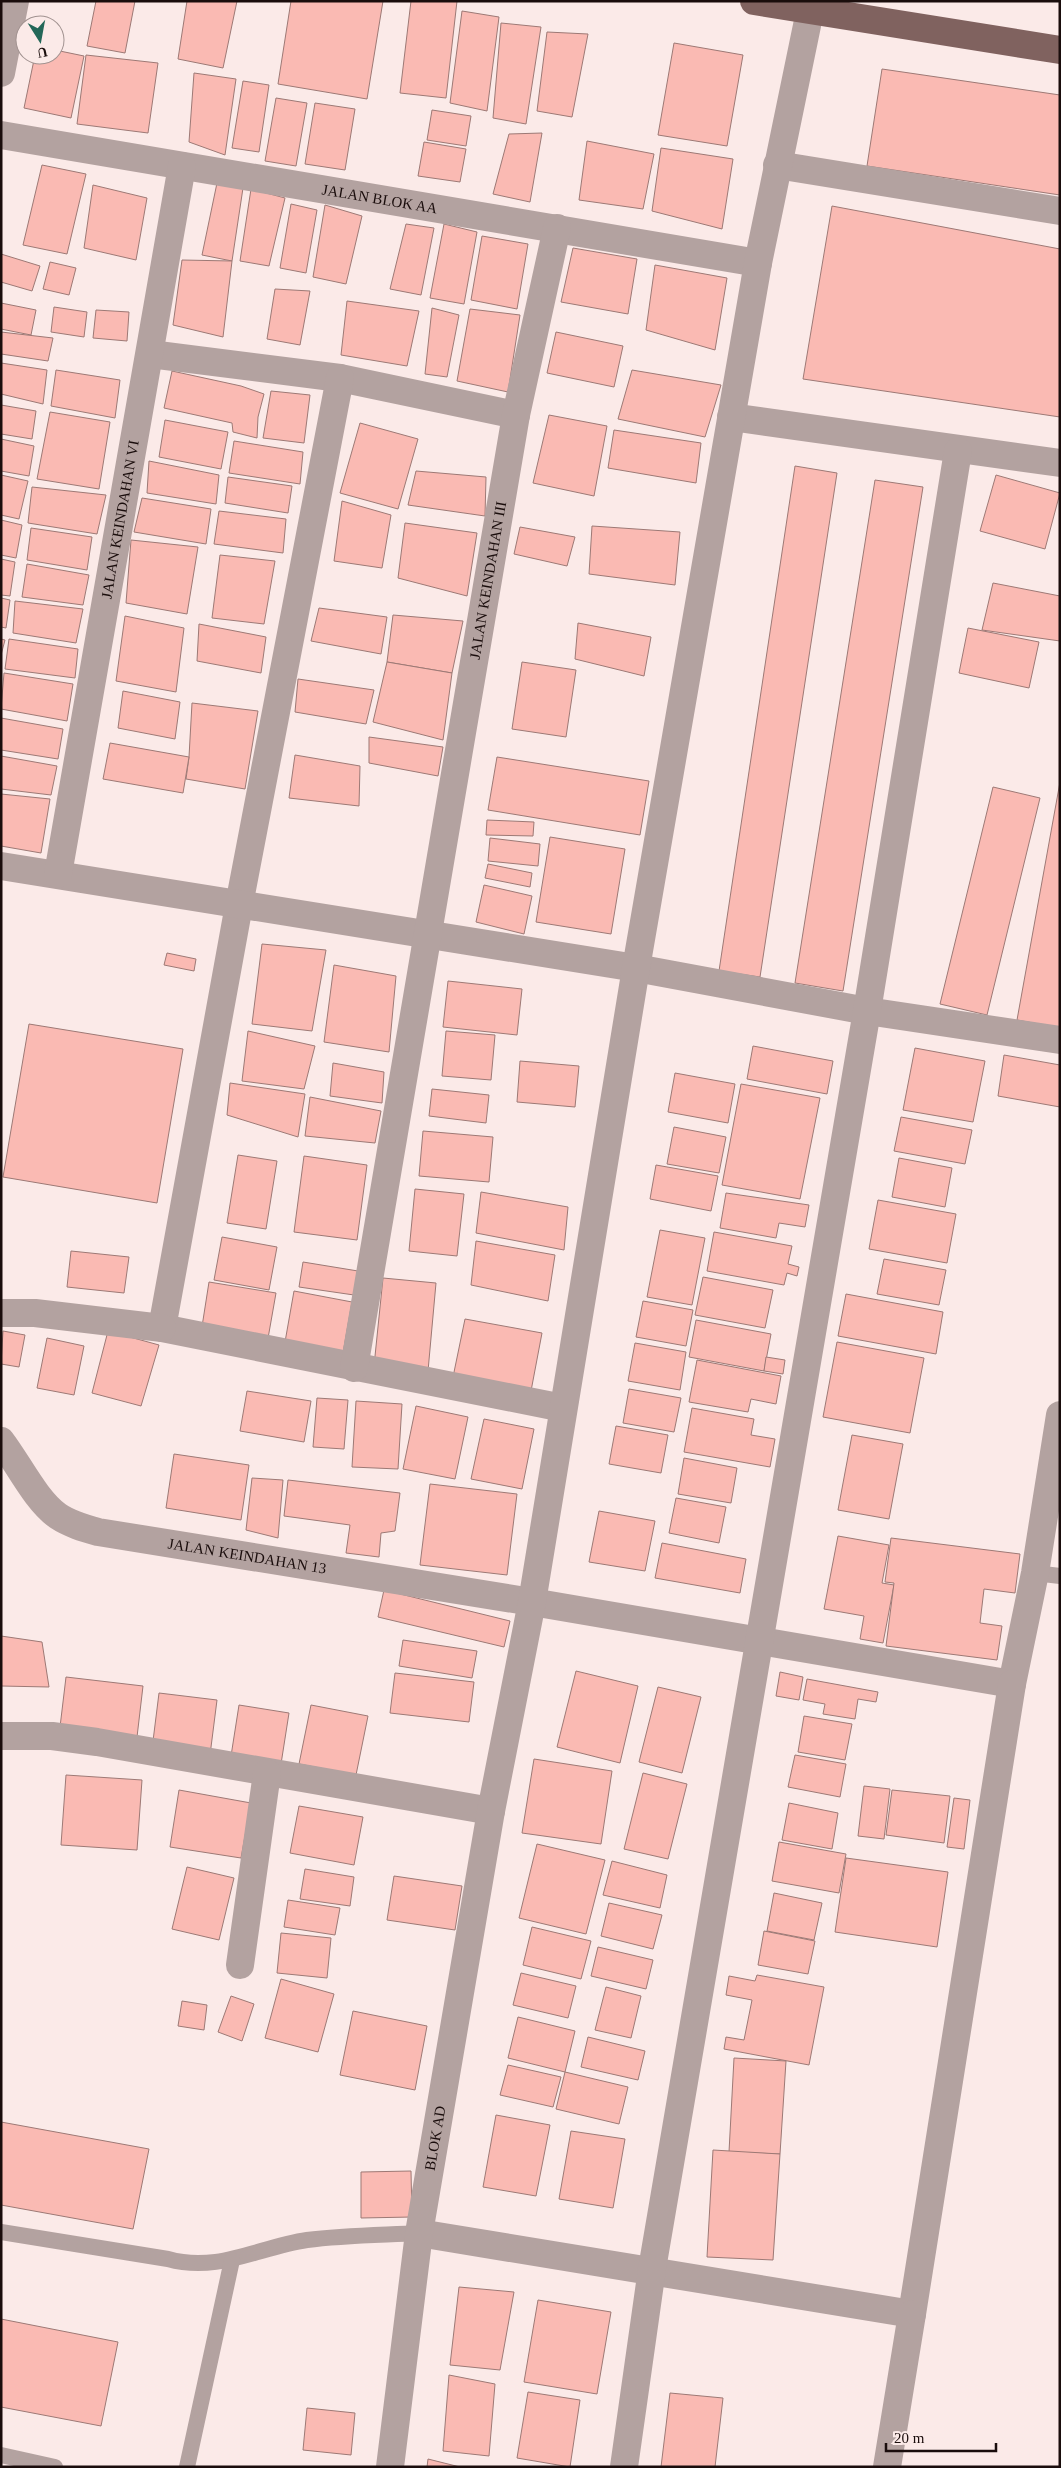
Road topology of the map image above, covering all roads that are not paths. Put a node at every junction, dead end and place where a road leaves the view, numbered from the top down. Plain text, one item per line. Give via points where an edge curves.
1 (15, 1) edge
2 (768, 2) edge
3 (861, 9) edge
4 (810, 10) junction
5 (1060, 50) edge
6 (1, 73) edge
7 (1, 135) edge
8 (777, 165) junction
9 (182, 166) junction
10 (1060, 211) edge
11 (557, 228) junction
12 (758, 263) junction
13 (150, 354) junction
14 (340, 378) junction
15 (516, 414) junction
16 (731, 417) junction
17 (958, 451) junction
18 (1060, 464) edge
19 (1, 866) edge
20 (58, 874) junction
21 (239, 904) junction
22 (428, 935) junction
23 (636, 968) junction
24 (867, 1011) junction
25 (1060, 1040) edge
26 (1, 1313) edge
27 (162, 1328) junction
28 (354, 1368) junction
29 (563, 1408) junction
30 (1060, 1415) edge
31 (1, 1441) edge
32 (1047, 1574) edge
33 (532, 1602) junction
34 (758, 1641) junction
35 (1012, 1684) junction
36 (1, 1736) edge
37 (267, 1773) junction
38 (491, 1811) junction
39 (240, 1966) dead end
40 (1, 2232) edge
41 (419, 2233) junction
42 (232, 2260) junction
43 (652, 2269) junction
44 (912, 2314) junction
45 (1, 2455) edge
46 (55, 2467) edge
47 (187, 2467) edge
48 (390, 2467) edge
49 (624, 2467) edge
50 (887, 2467) edge

1 - 6 street
2 - 4 main road
3 - 4 main road
3 - 5 main road
4 - 8 street, BLOK AD
7 - 9 street, JALAN BLOK AA
8 - 10 street
8 - 12 street, BLOK AD
9 - 11 street, JALAN BLOK AA
9 - 13 street, JALAN KEINDAHAN VI
11 - 12 street, JALAN BLOK AA
11 - 15 street, JALAN KEINDAHAN III
12 - 16 street, BLOK AD
13 - 14 street
13 - 20 street, JALAN KEINDAHAN VI
14 - 15 street
14 - 21 street
15 - 22 street, JALAN KEINDAHAN III
16 - 17 street
16 - 23 street, BLOK AD
17 - 18 street
17 - 24 street
19 - 20 street
20 - 21 street
21 - 22 street
21 - 27 street
22 - 23 street
22 - 28 street, JALAN KEINDAHAN III
23 - 24 street
23 - 29 street, BLOK AD
24 - 25 street
24 - 34 street
26 - 27 street via 35,1313
27 - 28 street
28 - 29 street
29 - 33 street, BLOK AD
30 - 32 street
31 - 33 street, JALAN KEINDAHAN 13 via 56,1515 98,1532
32 - 35 street
33 - 34 street, JALAN KEINDAHAN 13
33 - 38 street, BLOK AD
34 - 35 street, JALAN KEINDAHAN 13
34 - 43 street
35 - 44 street
36 - 37 street via 52,1736
37 - 38 street
37 - 39 street
38 - 41 street, BLOK AD
40 - 42 lane via 186,2264
41 - 42 lane via 306,2240
41 - 43 street
41 - 48 street, BLOK AD
42 - 47 lane
43 - 44 street
43 - 49 street
44 - 50 street
45 - 46 lane

